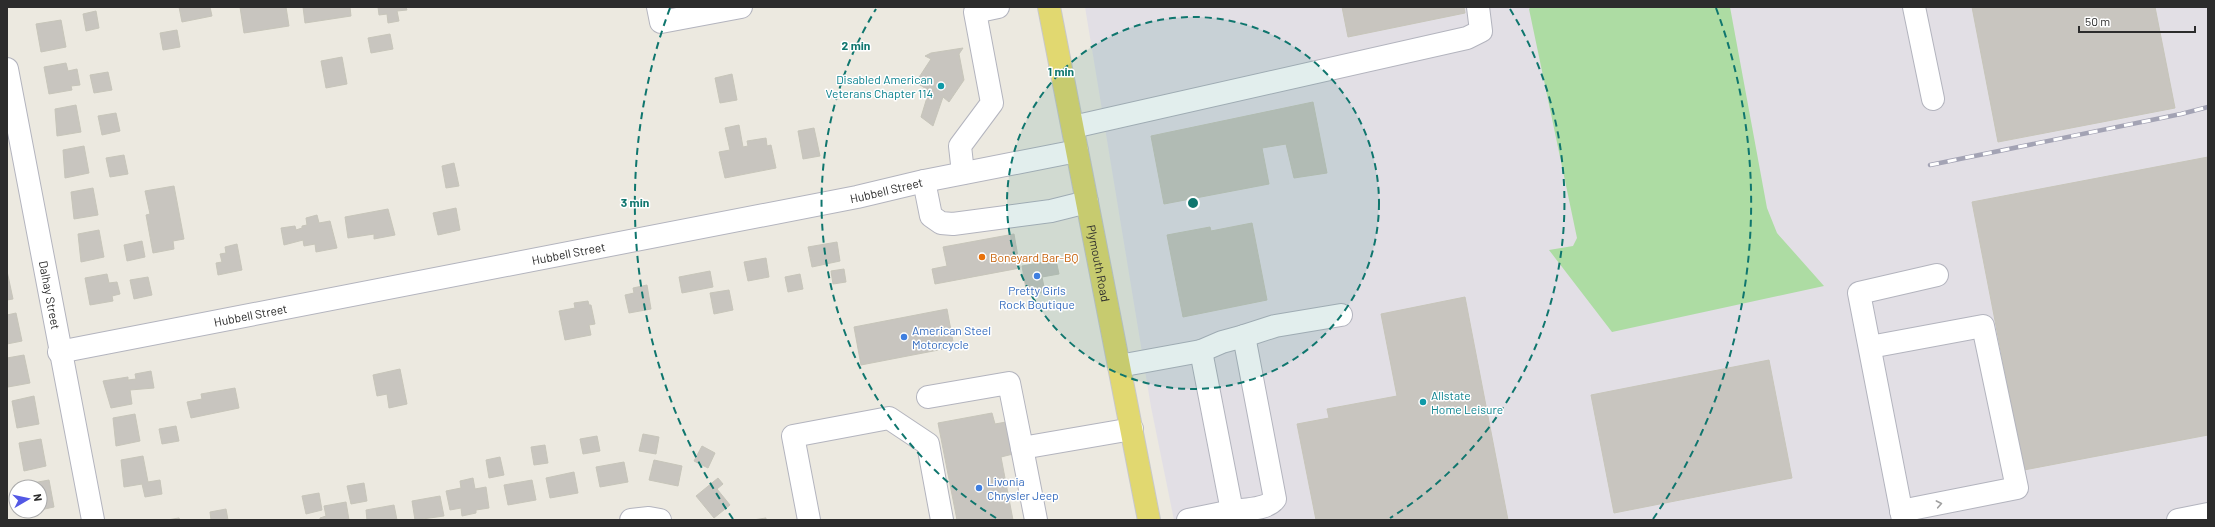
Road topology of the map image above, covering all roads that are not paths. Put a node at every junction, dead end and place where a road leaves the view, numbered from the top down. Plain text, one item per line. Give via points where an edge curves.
1 (658, 7) edge
2 (741, 7) edge
3 (998, 7) edge
4 (1049, 7) edge
5 (1478, 7) edge
6 (1914, 7) edge
7 (7, 69) edge
8 (1933, 99) dead end
9 (1073, 127) junction
10 (1077, 151) junction
11 (963, 173) junction
12 (924, 181) junction
13 (1087, 202) junction
14 (1938, 275) dead end
15 (1342, 315) dead end
16 (1244, 336) junction
17 (1870, 347) junction
18 (1201, 351) junction
19 (59, 352) junction
20 (1119, 366) junction
21 (928, 397) dead end
22 (1132, 429) junction
23 (1022, 448) junction
24 (1277, 510) edge
25 (2208, 514) edge
26 (1233, 516) edge
27 (1902, 516) edge
28 (93, 520) edge
29 (631, 520) edge
30 (660, 520) edge
31 (809, 520) edge
32 (942, 520) edge
33 (1036, 520) edge
34 (1149, 520) edge
35 (1188, 520) edge
36 (2178, 520) edge

1 - 2 street via 661,22
3 - 11 street via 975,12 992,103 960,146
4 - 9 main road, Plymouth Road
5 - 9 street via 1481,31 1467,38
6 - 8 street
7 - 19 street, Dalhay Street
9 - 10 main road, Plymouth Road
10 - 11 street, Hubbell Street
10 - 13 main road, Plymouth Road
11 - 12 street, Hubbell Street
12 - 13 street via 931,216 941,222 953,224 1052,211
12 - 19 street, Hubbell Street via 857,197
13 - 20 main road, Plymouth Road
14 - 17 street via 1859,293
15 - 16 street via 1274,326
16 - 18 street
16 - 24 street
17 - 27 street
27 -> 17 street via 2017,488 1984,326
18 - 20 street
18 - 26 street
19 - 28 street, Dalhay Street
20 - 22 main road, Plymouth Road
21 - 23 street via 1009,383
22 - 23 street
22 - 34 main road, Plymouth Road
23 - 33 street
24 - 26 street via 1272,504
25 - 36 street
26 - 35 street
29 - 30 street
31 - 32 street via 793,436 889,418 928,444

